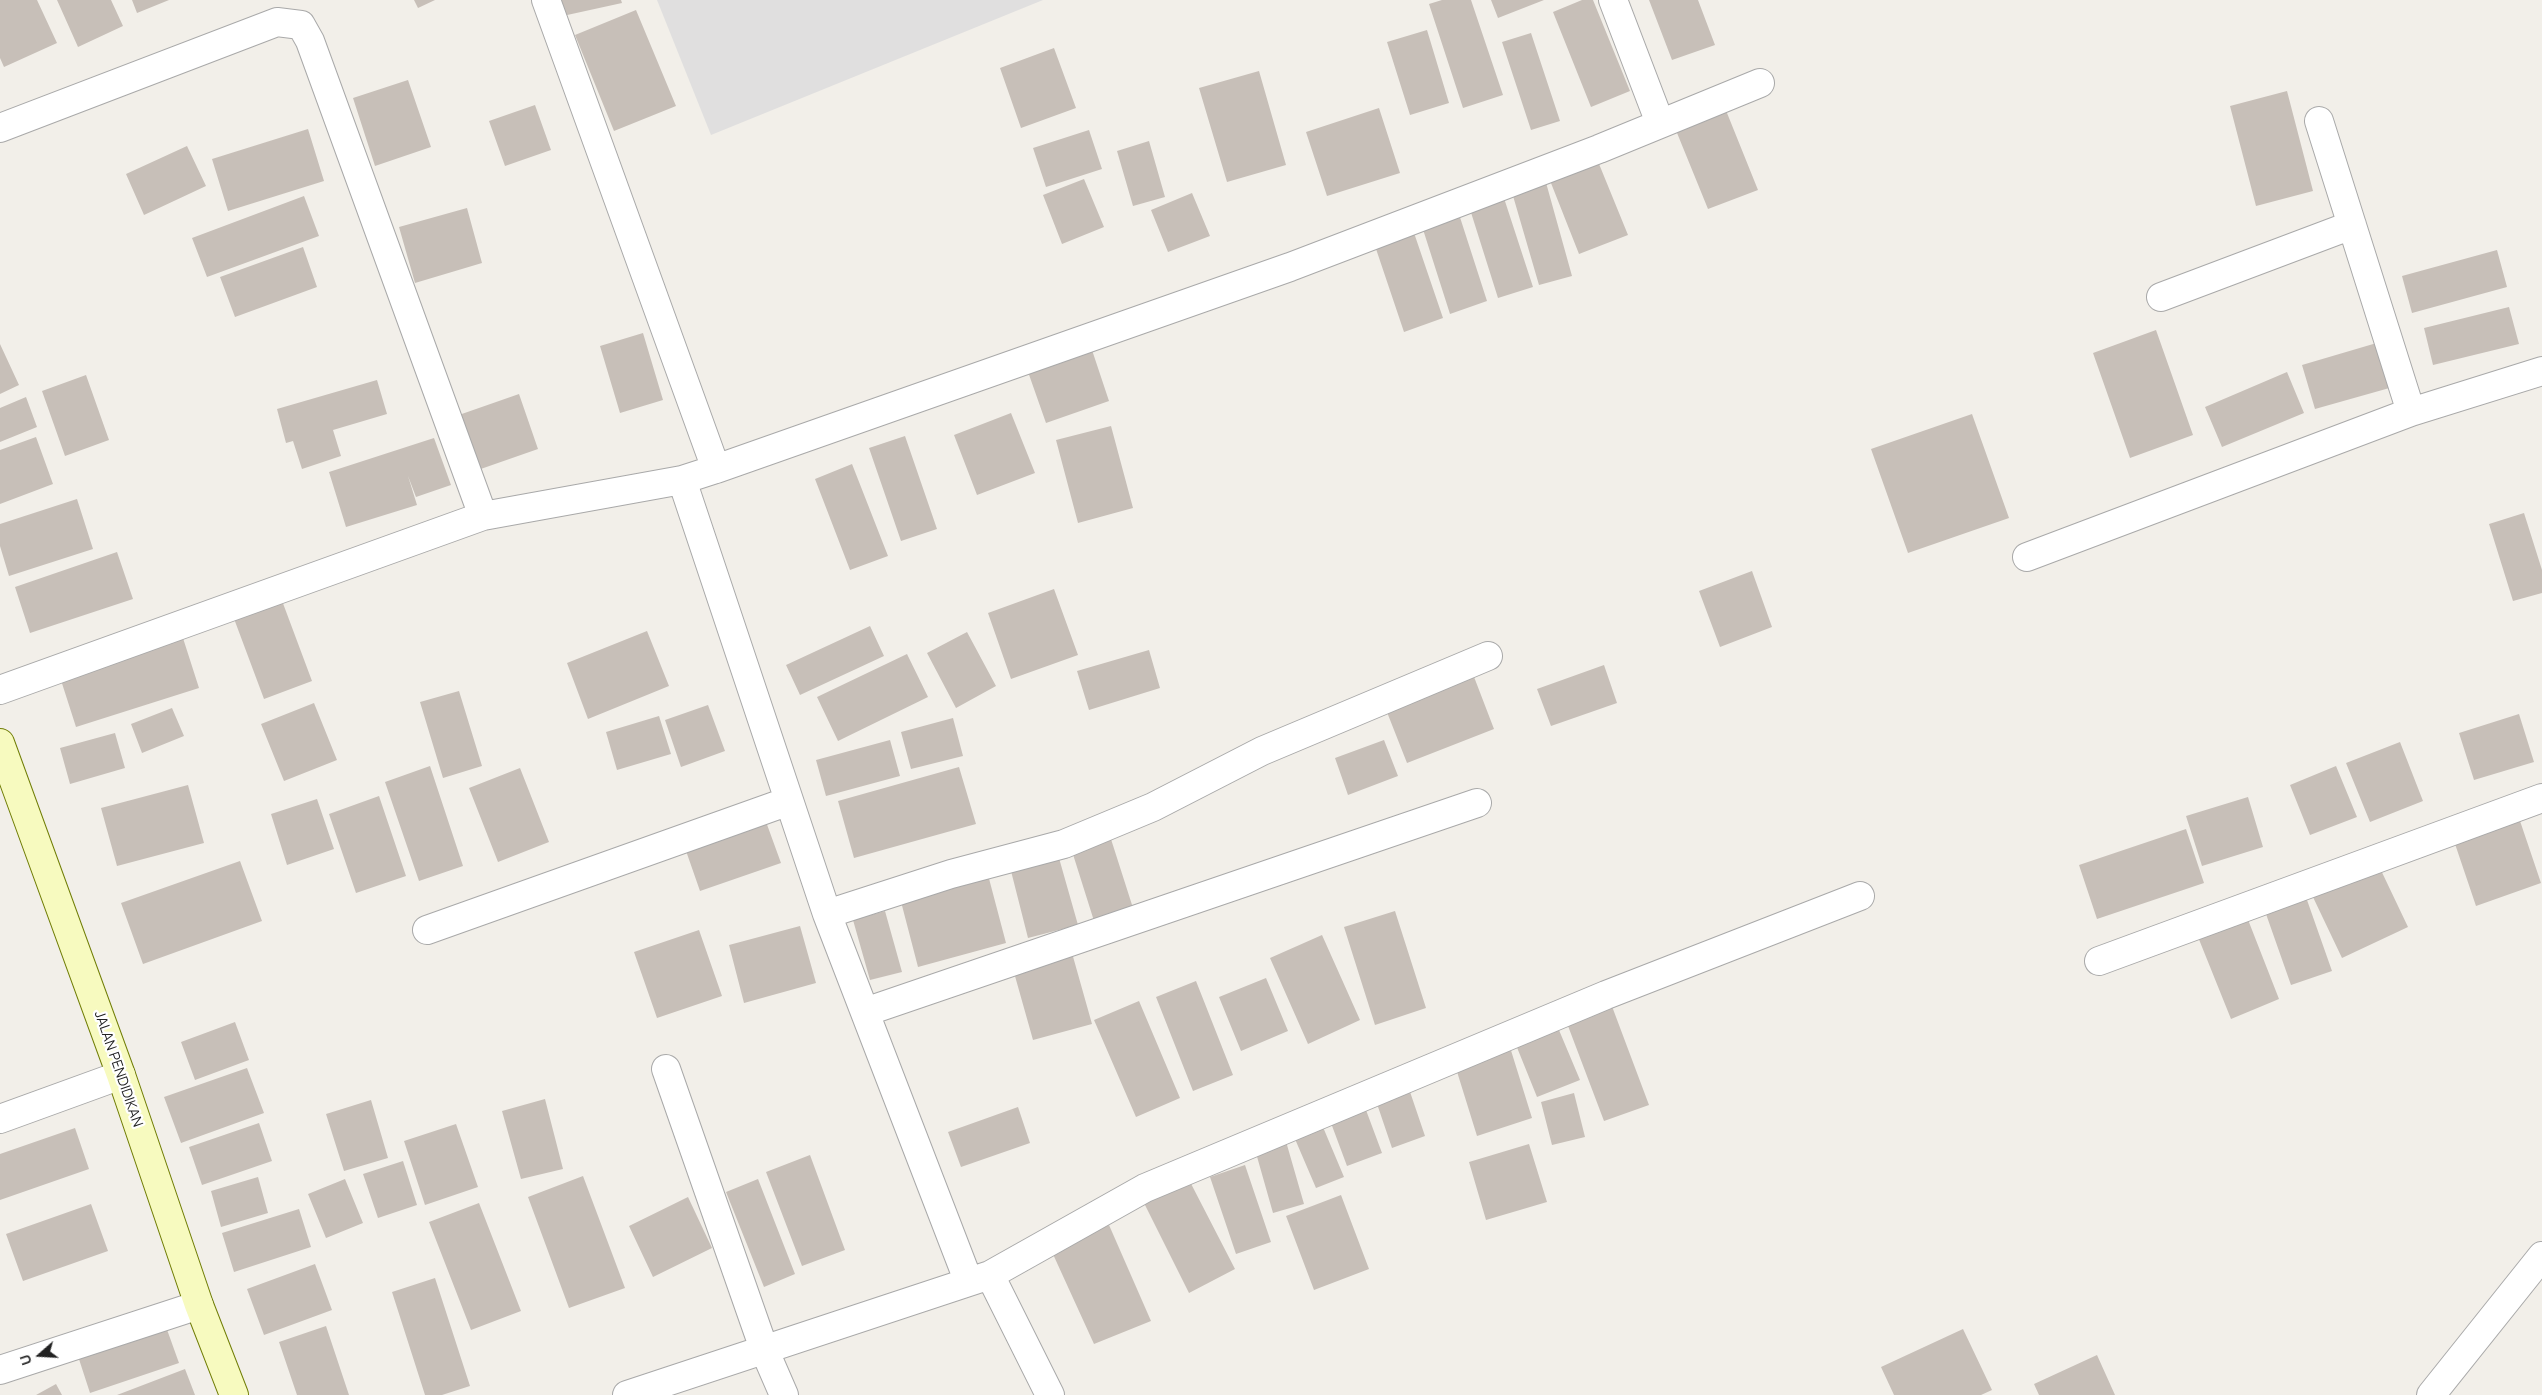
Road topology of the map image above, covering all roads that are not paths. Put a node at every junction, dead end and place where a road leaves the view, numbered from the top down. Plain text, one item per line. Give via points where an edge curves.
1 (546, 0) edge
2 (1613, 0) edge
3 (1760, 83) dead end
4 (2318, 121) dead end
5 (1660, 123) junction
6 (0, 128) edge
7 (2352, 225) junction
8 (2161, 297) dead end
9 (2542, 371) edge
10 (2411, 412) junction
11 (716, 469) junction
12 (682, 480) junction
13 (483, 516) junction
14 (2027, 557) dead end
15 (1488, 656) dead end
16 (0, 690) edge
17 (0, 743) edge
18 (2542, 798) edge
19 (789, 801) junction
20 (1477, 803) dead end
21 (1860, 896) dead end
22 (826, 914) junction
23 (428, 930) dead end
24 (2099, 961) dead end
25 (865, 1012) junction
26 (666, 1069) dead end
27 (121, 1075) junction
28 (0, 1119) edge
29 (2542, 1256) edge
30 (979, 1277) junction
31 (199, 1305) junction
32 (764, 1349) junction
33 (0, 1370) edge
34 (234, 1395) edge
35 (627, 1395) edge
36 (784, 1395) edge
37 (1050, 1395) edge
38 (2431, 1395) edge

1 - 11 street
2 - 5 street
3 - 5 street
4 - 7 street
5 - 11 street via 1290,267
6 - 13 street via 276,22 301,25 310,41
7 - 8 street
7 - 10 street
9 - 10 street
10 - 14 street
11 - 12 street
12 - 13 street
12 - 19 street
13 - 16 street
15 - 22 street via 1262,750 1153,807 1064,844 951,874
17 - 27 main road, JALAN PENDIDIKAN
18 - 24 street
19 - 22 street
19 - 23 street
20 - 25 street
21 - 30 street via 1596,999 1145,1188
22 - 25 street
25 - 30 street
26 - 32 street
27 - 28 street
27 - 31 main road, JALAN PENDIDIKAN
29 - 38 street
30 - 32 street
30 - 37 street
31 - 33 street
31 - 34 main road, JALAN PENDIDIKAN
32 - 35 street
32 - 36 street

